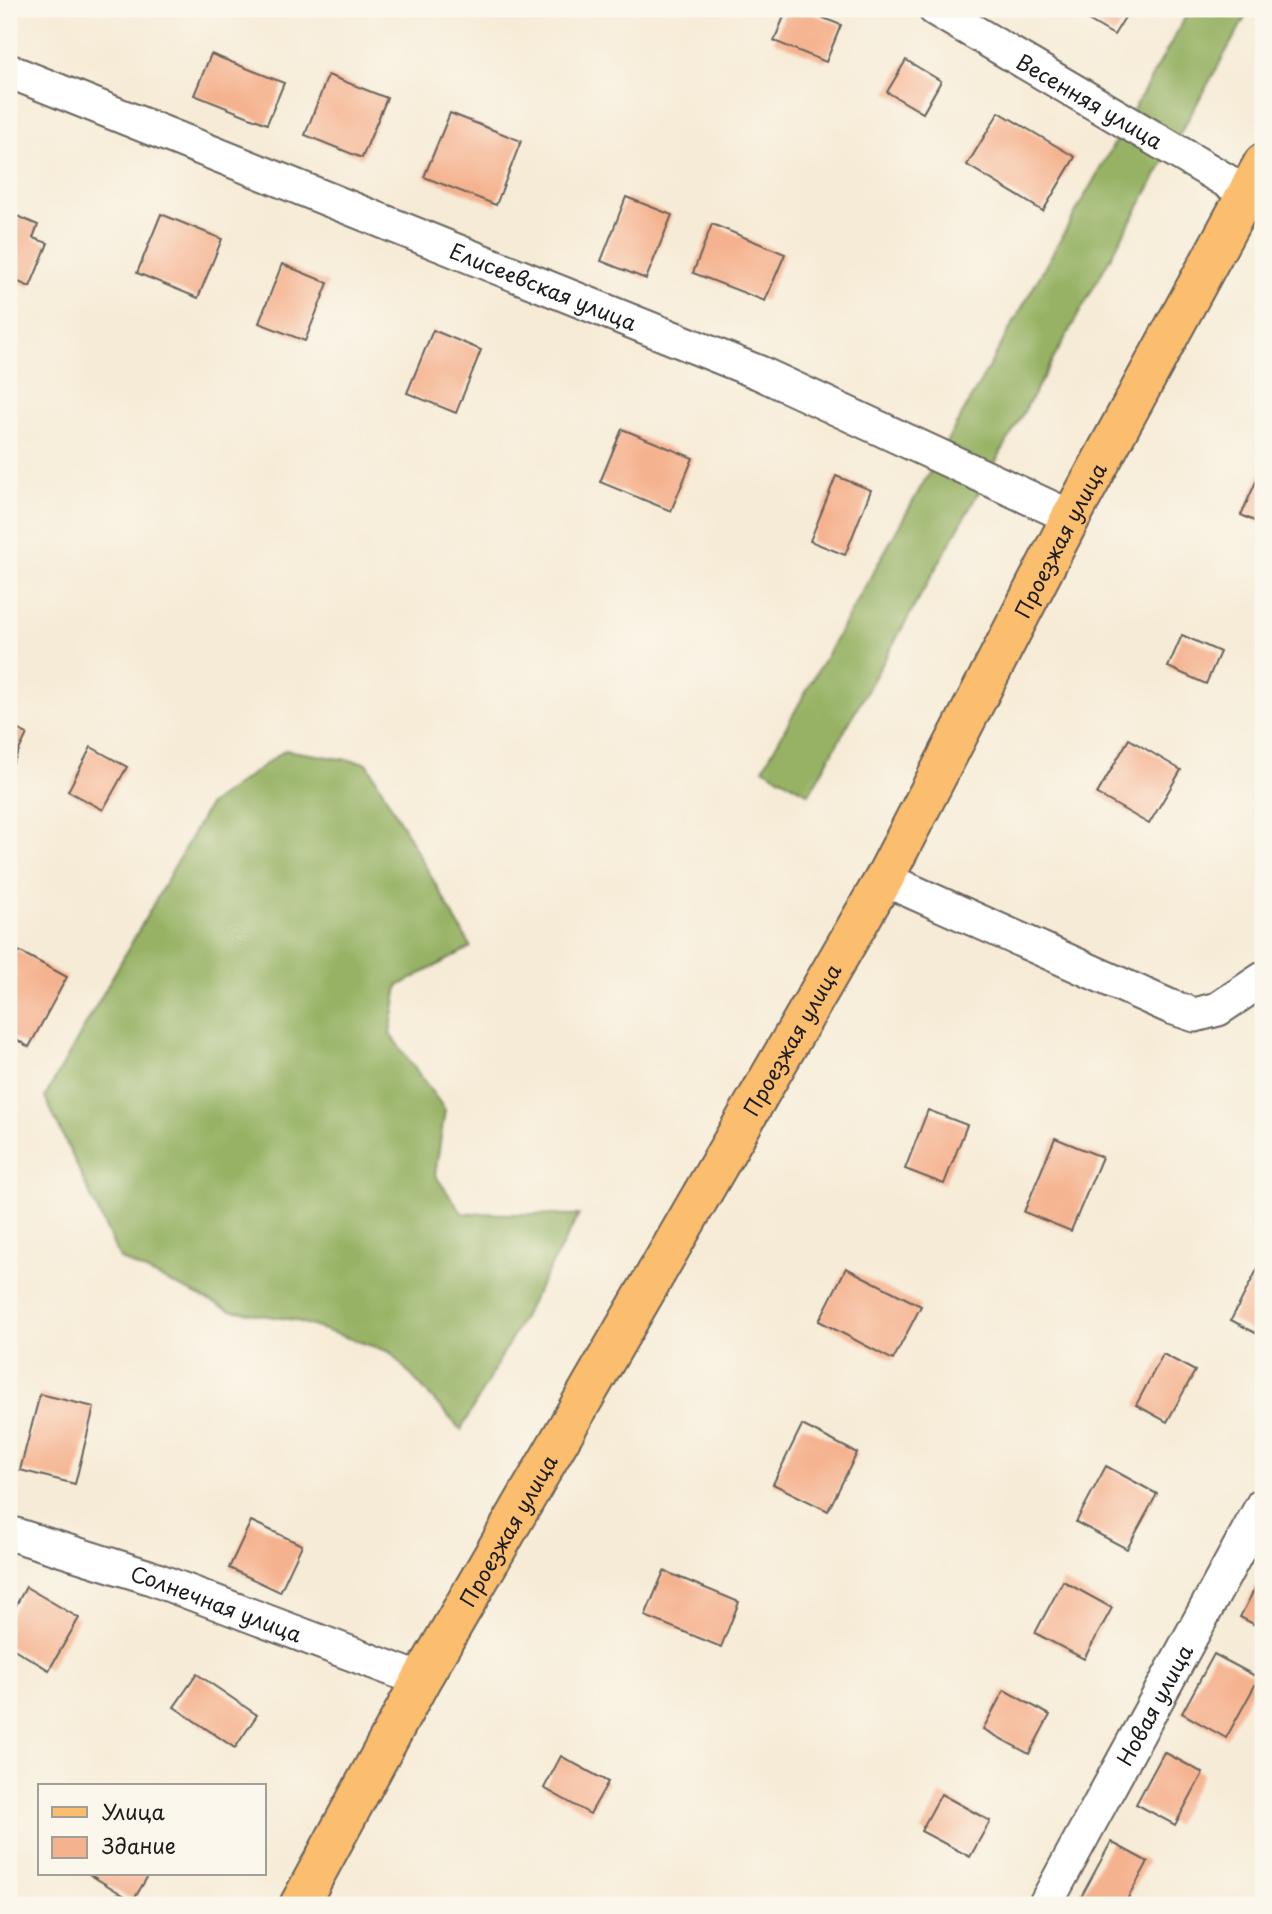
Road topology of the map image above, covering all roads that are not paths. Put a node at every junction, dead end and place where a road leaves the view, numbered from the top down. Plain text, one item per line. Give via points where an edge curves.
1 (935, 9) edge
2 (9, 71) edge
3 (1255, 178) edge
4 (1071, 517) junction
5 (884, 879) junction
6 (1263, 979) edge
7 (1263, 1504) edge
8 (9, 1533) edge
9 (421, 1680) junction
10 (299, 1905) edge
11 (1045, 1905) edge

1 - 3 street, Весенняя улица
2 - 4 street, Елисеевская улица via 760,373
3 - 4 main road, Проезжая улица
4 - 5 main road, Проезжая улица
5 - 6 street via 1195,1015 1217,1009
5 - 9 main road, Проезжая улица
7 - 11 street, Новая улица
8 - 9 street, Солнечная улица via 149,1577
9 - 10 main road, Проезжая улица

